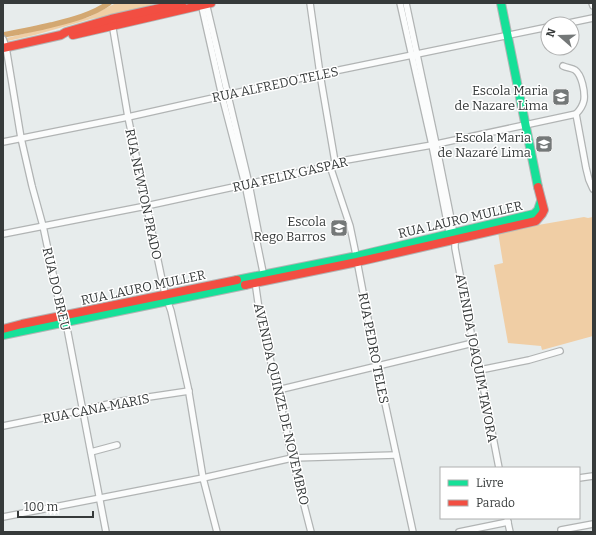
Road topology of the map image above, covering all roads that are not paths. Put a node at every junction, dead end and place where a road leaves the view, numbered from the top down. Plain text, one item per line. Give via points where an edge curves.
1 (182, 3) edge
2 (310, 3) edge
3 (400, 3) edge
4 (406, 3) edge
5 (501, 3) edge
6 (592, 3) edge
7 (205, 4) edge
8 (593, 6) edge
9 (593, 18) edge
10 (580, 21) edge
11 (112, 22) junction
12 (540, 30) edge
13 (508, 36) junction
14 (3, 39) edge
15 (4, 48) edge
16 (415, 55) junction
17 (563, 66) dead end
18 (320, 74) junction
19 (225, 95) junction
20 (576, 114) junction
21 (128, 117) junction
22 (526, 124) junction
23 (21, 138) junction
24 (3, 142) edge
25 (434, 145) junction
26 (335, 162) junction
27 (330, 166) junction
28 (247, 184) junction
29 (593, 189) edge
30 (146, 206) junction
31 (43, 226) junction
32 (3, 234) edge
33 (453, 239) junction
34 (357, 259) junction
35 (266, 278) junction
36 (255, 280) junction
37 (167, 298) junction
38 (64, 319) junction
39 (3, 329) edge
40 (3, 335) edge
41 (473, 343) junction
42 (560, 351) dead end
43 (377, 366) junction
44 (480, 370) junction
45 (278, 390) junction
46 (189, 391) junction
47 (82, 410) junction
48 (3, 426) edge
49 (118, 446) dead end
50 (91, 452) junction
51 (396, 455) junction
52 (292, 458) junction
53 (498, 467) edge
54 (593, 476) edge
55 (204, 478) junction
56 (580, 478) edge
57 (100, 498) junction
58 (3, 517) edge
59 (507, 520) edge
60 (593, 524) edge
61 (561, 530) dead end
62 (106, 532) edge
63 (217, 532) edge
64 (311, 532) edge
65 (413, 532) edge
66 (459, 532) edge
67 (510, 532) edge

1 - 11 street
2 - 18 street
3 - 16 street, AVENIDA JOAQUIM TAVORA
4 - 16 street, AVENIDA JOAQUIM TAVORA
5 - 13 street
6 - 8 street
7 - 11 street
7 - 19 street
9 - 10 street
11 - 15 street
11 - 21 street, RUA NEWTON PRADO
12 - 13 street, RUA ALFREDO TELES
13 - 16 street, RUA ALFREDO TELES
13 - 22 street
14 - 15 street, RUA DO BREU
15 - 23 street, RUA DO BREU
16 - 18 street, RUA ALFREDO TELES
16 - 25 street, AVENIDA JOAQUIM TAVORA
17 - 20 street via 575,71 581,79 584,99
18 - 19 street, RUA ALFREDO TELES
18 - 26 street
19 - 21 street, RUA ALFREDO TELES
19 - 28 street
20 - 22 street, RUA FELIX GASPAR
20 - 29 street via 586,168
21 - 23 street, RUA ALFREDO TELES
21 - 30 street, RUA NEWTON PRADO
22 - 25 street, RUA FELIX GASPAR
22 - 33 street, RUA LAURO MULLER via 544,210 542,214 536,221
23 - 24 street, RUA ALFREDO TELES
23 - 31 street, RUA DO BREU
25 - 26 street, RUA FELIX GASPAR
25 - 33 street, AVENIDA JOAQUIM TAVORA
26 - 27 street, RUA FELIX GASPAR
27 - 28 street, RUA FELIX GASPAR
27 - 34 street, RUA PEDRO TELES via 350,226
28 - 30 street, RUA FELIX GASPAR
28 - 35 street
30 - 31 street, RUA FELIX GASPAR
30 - 37 street, RUA NEWTON PRADO
31 - 32 street, RUA FELIX GASPAR
31 - 38 street, RUA DO BREU
33 - 34 street, RUA LAURO MULLER
33 - 41 street, AVENIDA JOAQUIM TAVORA
34 - 35 street, RUA LAURO MULLER
34 - 43 street, RUA PEDRO TELES
35 - 36 street, RUA LAURO MULLER
36 - 37 street, RUA LAURO MULLER
36 - 45 street, AVENIDA QUINZE DE NOVEMBRO via 261,324
37 - 38 street, RUA LAURO MULLER
37 - 46 street, RUA NEWTON PRADO
38 - 39 street, RUA LAURO MULLER
38 - 40 street, RUA LAURO MULLER
38 - 47 street, RUA DO BREU
41 - 43 street
41 - 44 street, AVENIDA JOAQUIM TAVORA
42 - 44 street
43 - 45 street
43 - 51 street, RUA PEDRO TELES
44 - 53 street, AVENIDA JOAQUIM TAVORA
45 - 52 street, AVENIDA QUINZE DE NOVEMBRO
46 - 47 street, RUA CANA MARIS
46 - 55 street, RUA NEWTON PRADO
47 - 48 street, RUA CANA MARIS
47 - 50 street, RUA DO BREU
49 - 50 street
50 - 57 street, RUA DO BREU
51 - 52 street
51 - 65 street, RUA PEDRO TELES
52 - 55 street
52 - 64 street, AVENIDA QUINZE DE NOVEMBRO
54 - 56 street
55 - 57 street
55 - 63 street, RUA NEWTON PRADO
57 - 58 street
57 - 62 street, RUA DO BREU
59 - 66 street
59 - 67 street
60 - 61 street

